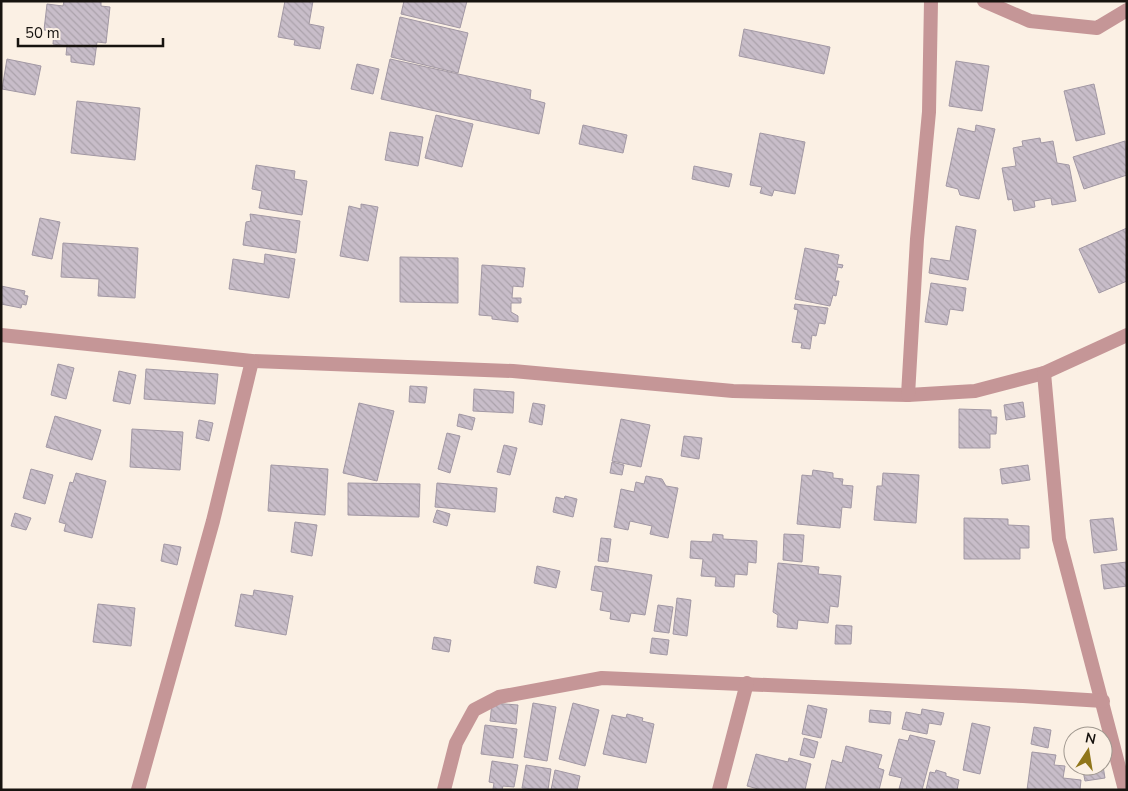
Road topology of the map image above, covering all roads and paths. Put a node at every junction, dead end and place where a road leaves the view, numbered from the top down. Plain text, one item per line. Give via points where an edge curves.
1 (931, 1) edge
2 (984, 1) edge
3 (1127, 10) edge
4 (1, 335) edge
5 (1127, 335) edge
6 (252, 361) junction
7 (1044, 373) junction
8 (908, 395) junction
9 (747, 683) junction
10 (1103, 701) junction
11 (138, 790) edge
12 (444, 790) edge
13 (718, 790) edge
14 (1125, 790) edge

1 - 8 street via 929,112 917,238
2 - 3 street via 1030,21 1097,28
4 - 6 street
5 - 7 street
6 - 8 street via 513,371 733,391
6 - 11 street via 213,521
7 - 8 street via 975,391
7 - 10 street via 1059,539
9 - 10 street
9 - 12 street via 602,678 499,697 474,710 456,743
9 - 13 street
10 - 14 street

